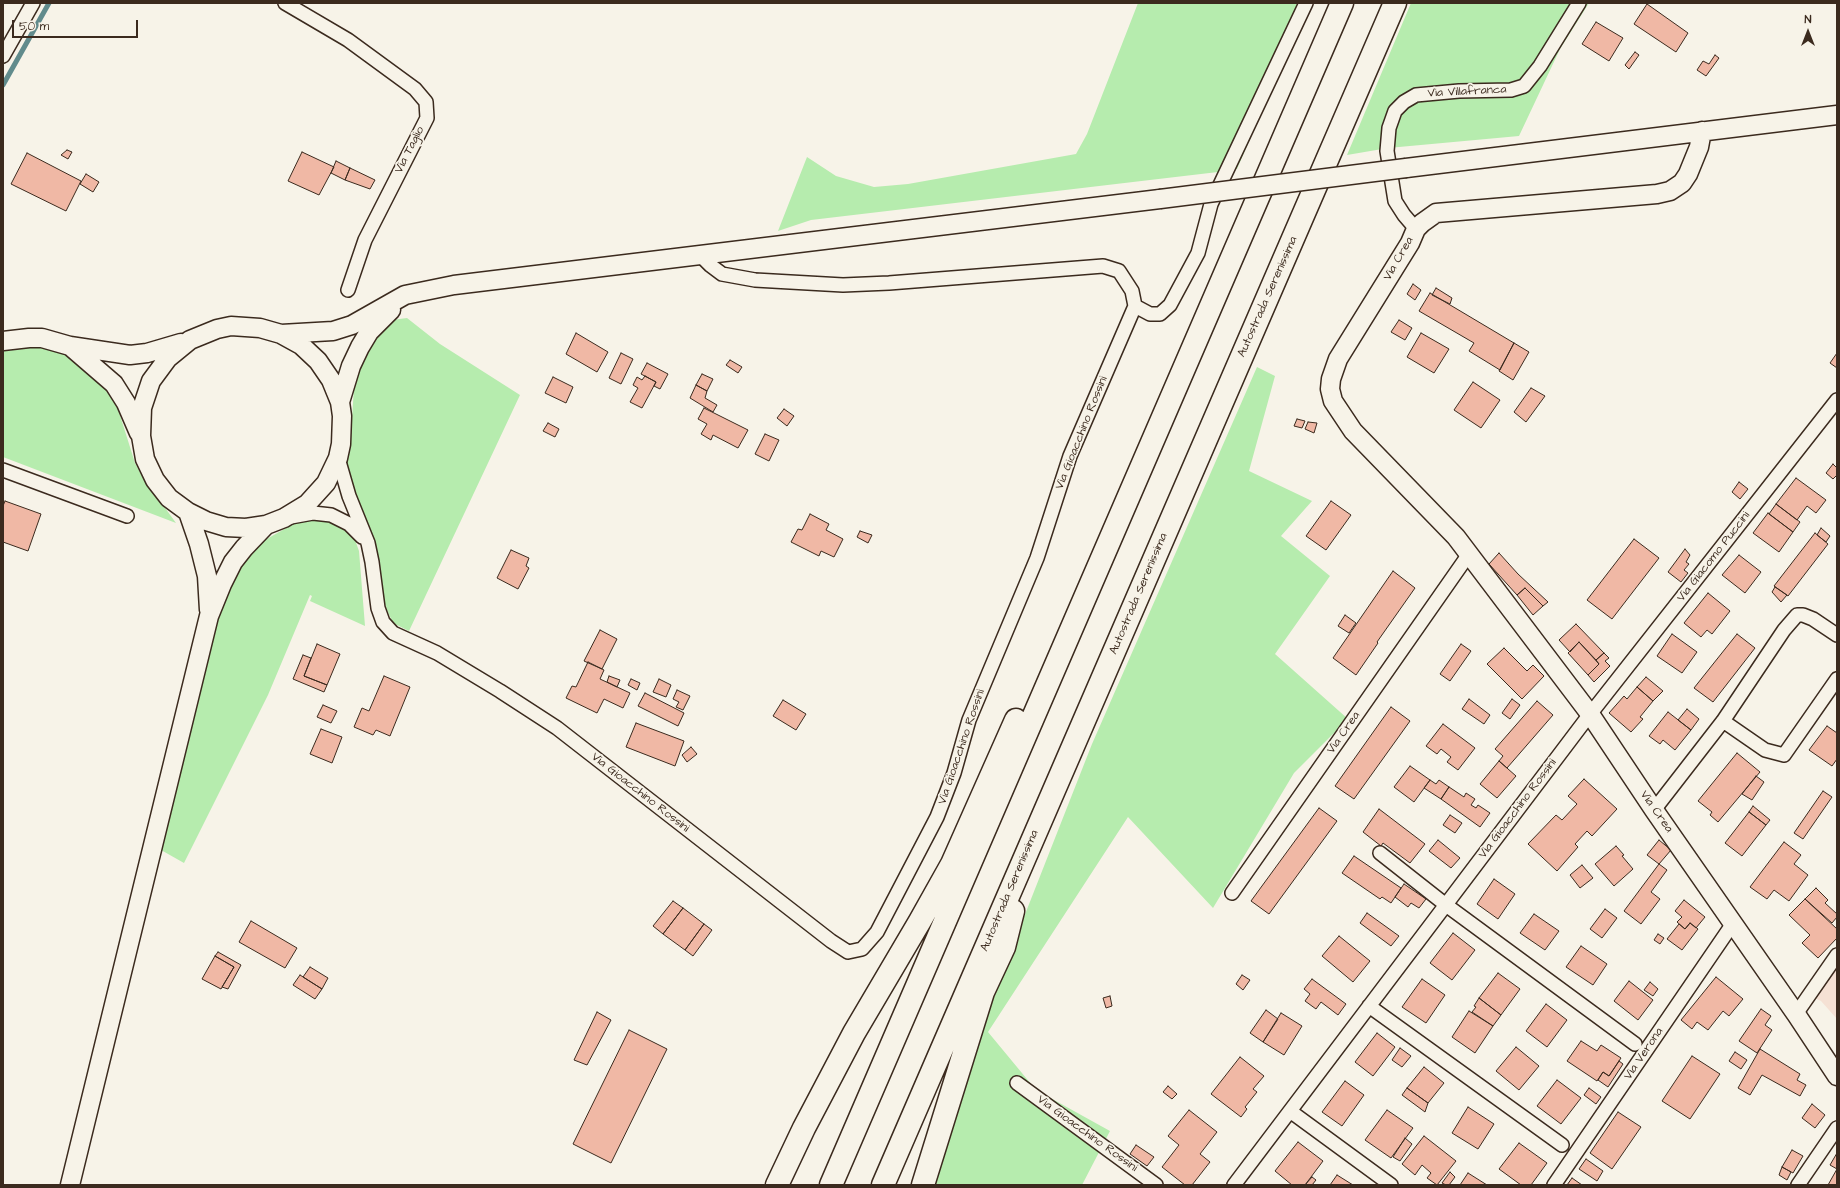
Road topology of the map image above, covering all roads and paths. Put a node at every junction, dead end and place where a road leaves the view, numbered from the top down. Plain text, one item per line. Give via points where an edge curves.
1 (33, 3) edge
2 (285, 3) edge
3 (1306, 3) edge
4 (1342, 3) edge
5 (1395, 3) edge
6 (1579, 3) edge
7 (3, 56) edge
8 (1297, 105) junction
9 (1837, 115) edge
10 (1702, 131) junction
11 (1416, 229) junction
12 (700, 255) junction
13 (348, 290) dead end
14 (406, 295) junction
15 (1135, 306) junction
16 (281, 334) junction
17 (190, 340) junction
18 (3, 341) edge
19 (70, 346) junction
20 (1837, 400) edge
21 (340, 402) junction
22 (141, 436) junction
23 (338, 458) junction
24 (3, 470) edge
25 (188, 512) junction
26 (127, 516) dead end
27 (284, 518) junction
28 (266, 525) junction
29 (368, 543) junction
30 (1469, 554) junction
31 (209, 616) junction
32 (1837, 635) edge
33 (1837, 679) edge
34 (1590, 714) junction
35 (1724, 721) junction
36 (1654, 810) junction
37 (1032, 841) junction
38 (1380, 852) dead end
39 (1232, 893) dead end
40 (1446, 905) junction
41 (1734, 922) junction
42 (1837, 955) edge
43 (1369, 1006) junction
44 (1796, 1014) junction
45 (1635, 1044) dead end
46 (1837, 1076) edge
47 (1017, 1083) dead end
48 (1290, 1111) junction
49 (1837, 1128) edge
50 (1562, 1145) dead end
51 (70, 1185) edge
52 (777, 1185) edge
53 (831, 1185) edge
54 (883, 1185) edge
55 (923, 1185) edge
56 (1156, 1185) edge
57 (1234, 1185) edge
58 (1391, 1185) edge
59 (1554, 1185) edge
60 (1798, 1185) edge

1 - 7 street
2 - 13 street, Via Taglio via 348,40 415,89 426,102 427,118 364,240
3 - 15 street via 1211,204 1198,253 1170,305 1160,314 1150,314
4 - 8 highway
5 - 37 highway, Autostrada Serenissima
6 - 11 street, Via Villafranca via 1540,66 1524,86 1511,90 1416,95 1395,111 1389,128 1387,151 1395,201
8 - 52 highway via 1230,229 952,864 854,1033
8 - 53 highway
9 - 10 main road
10 - 11 main road, Via Crea via 1699,147 1688,174 1682,183 1670,191 1436,213
10 - 12 main road, bridge
11 - 30 main road, Via Crea via 1410,243 1338,359 1330,389 1333,401 1353,431 1456,537
12 - 14 main road via 454,285
12 - 15 street via 722,274 755,280 827,284 889,283 1103,266 1119,271 1132,291
14 - 16 main road via 352,325 333,331
14 - 21 main road via 369,332 351,366
15 - 29 street, Via Gioacchino Rossini via 1070,456 1037,558 968,720 954,773 937,817 877,932 862,949 848,952 831,941 557,728 437,653 393,633 383,622 378,608
16 - 17 main road via 260,328 231,326 210,331
16 - 21 main road via 301,345 318,361 332,380
17 - 19 main road via 147,353 130,355
17 - 22 main road via 168,358 151,381 142,408
18 - 19 main road via 42,338
19 - 22 main road via 114,384
20 - 34 street, Via Giacomo Puccini
21 - 23 main road via 343,430
22 - 25 main road via 146,459 155,480 170,498
23 - 27 main road via 326,483 307,504
23 - 29 street, Via Gioacchino Rossini via 349,496
24 - 26 street
25 - 28 main road via 226,527
25 - 31 main road via 207,576
27 - 28 main road
27 - 29 street via 313,513 331,515 349,524
28 - 31 main road via 234,562
30 - 34 main road, Via Crea
30 - 39 street, Via Crea
31 - 51 main road
32 - 35 street via 1813,619 1798,615 1784,630
33 - 35 street via 1784,755 1765,750
34 - 36 main road, Via Crea
34 - 40 street, Via Gioacchino Rossini
35 - 36 street
36 - 41 main road, Via Crea
37 - 54 highway, Autostrada Serenissima
37 - 55 highway via 1004,947 984,992
38 - 40 street
40 - 43 street, Via Gioacchino Rossini
40 - 45 street
41 - 44 main road, Via Crea
41 - 59 street, Via Verona
42 - 44 street
43 - 48 street, Via Gioacchino Rossini
43 - 50 street
44 - 46 main road, Via Crea
47 - 56 street, Via Gioacchino Rossini
48 - 57 street, Via Gioacchino Rossini
48 - 58 street
49 - 60 street

